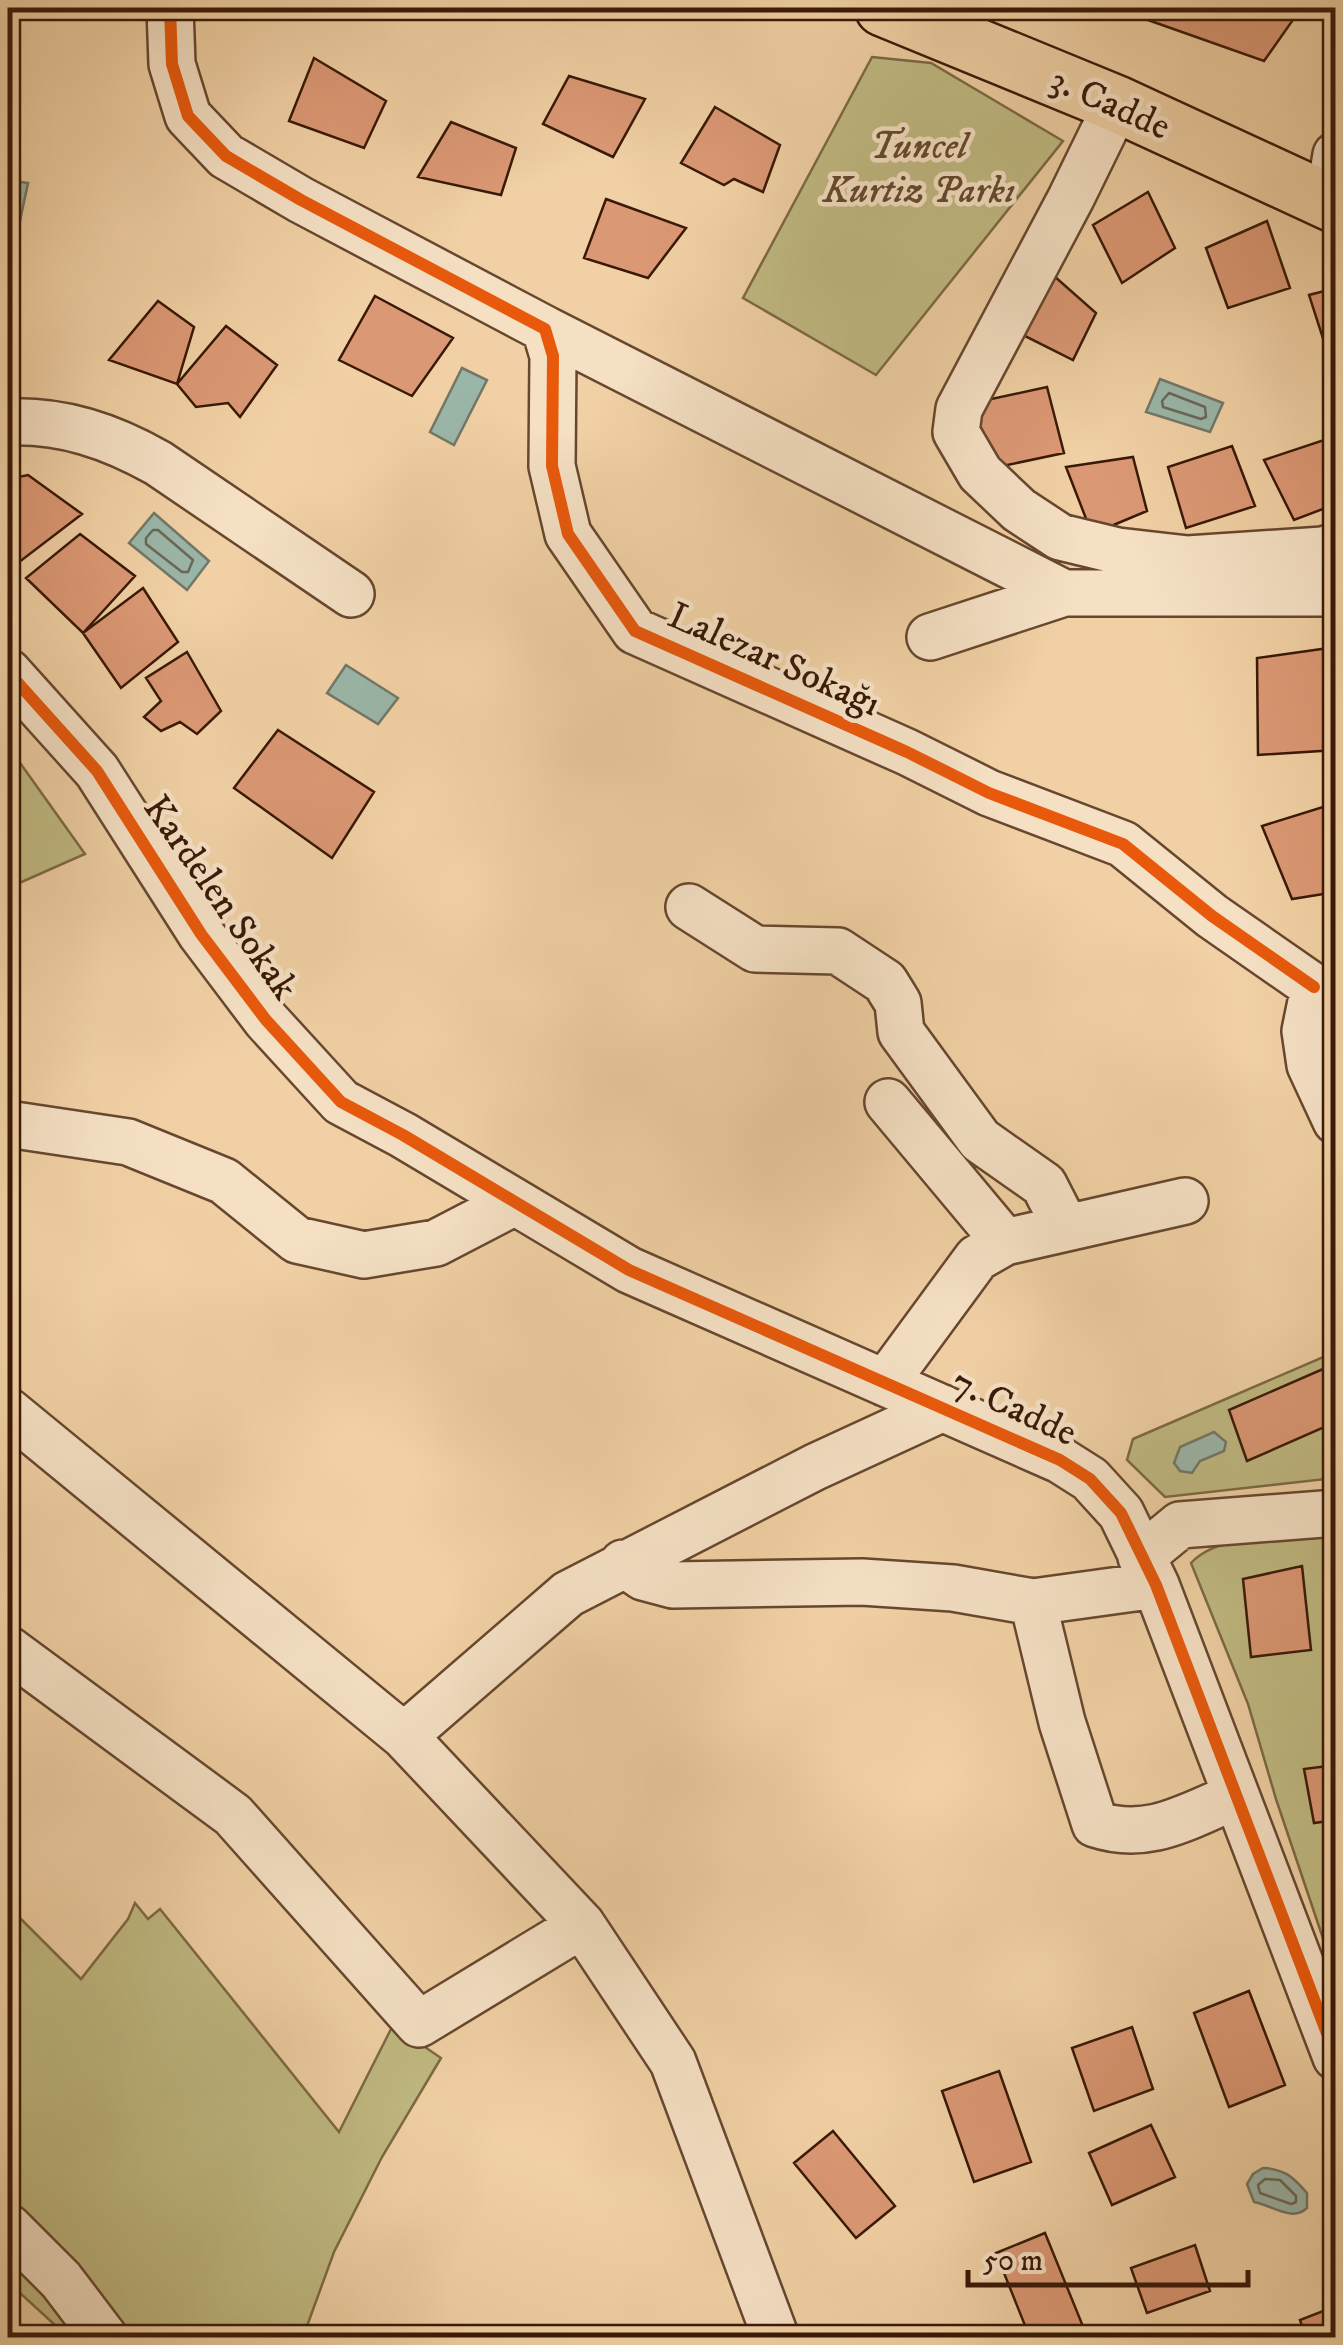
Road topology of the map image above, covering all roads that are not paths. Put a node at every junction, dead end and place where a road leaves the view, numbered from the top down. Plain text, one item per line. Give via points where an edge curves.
1 (170, 8) edge
2 (883, 8) edge
3 (1117, 104) junction
4 (1333, 187) edge
5 (545, 329) junction
6 (8, 422) edge
7 (1336, 546) edge
8 (1331, 590) edge
9 (1064, 593) junction
10 (351, 594) dead end
11 (930, 637) dead end
12 (8, 672) edge
13 (689, 907) dead end
14 (1325, 982) edge
15 (888, 1102) dead end
16 (1336, 1122) edge
17 (8, 1124) edge
18 (403, 1135) joint
19 (1185, 1201) dead end
20 (516, 1202) junction
21 (1066, 1228) junction
22 (1006, 1242) junction
23 (885, 1383) junction
24 (943, 1408) junction
25 (8, 1412) edge
26 (1336, 1512) edge
27 (623, 1562) junction
28 (1148, 1571) junction
29 (1032, 1602) junction
30 (8, 1649) edge
31 (404, 1736) junction
32 (1236, 1796) junction
33 (582, 1925) junction
34 (1336, 2057) edge
35 (8, 2226) edge
36 (105, 2338) edge
37 (776, 2338) edge

1 - 5 street via 172,64 188,116 226,156
2 - 3 main road, 3. Cadde
3 - 4 main road, 3. Cadde
3 - 7 street via 958,408 956,432 980,473 1060,537 1188,559
5 - 9 street
5 - 14 street, Lalezar Sokağı via 554,356 552,466 568,534 635,631 990,793 1123,844 1212,916
6 - 10 street via 64,425 130,447
8 - 9 street
9 - 11 street
12 - 18 street, Kardelen Sokak via 97,771 201,934 266,1020 341,1102
13 - 21 street via 755,949 838,951 886,982 898,1003 901,1032 946,1094 980,1140 1044,1185
14 - 16 street via 1305,1031 1310,1065
15 - 22 street
17 - 20 street via 128,1142 224,1182 297,1240 364,1256 436,1243
18 - 20 street, 7. Cadde
19 - 21 street
20 - 23 street, 7. Cadde via 630,1270
21 - 22 street
22 - 23 street via 977,1258
23 - 24 street, 7. Cadde
24 - 27 street
24 - 28 street, 7. Cadde via 1090,1479 1121,1513
25 - 31 street
26 - 28 street via 1180,1524
27 - 29 street via 644,1577 674,1585 862,1582
27 - 31 street via 568,1594
28 - 29 street
28 - 32 street, 7. Cadde
29 - 32 street via 1095,1824 1148,1832
30 - 33 street via 233,1815 419,2024
31 - 33 street
32 - 34 street, 7. Cadde
33 - 37 street via 673,2062
35 - 36 street

